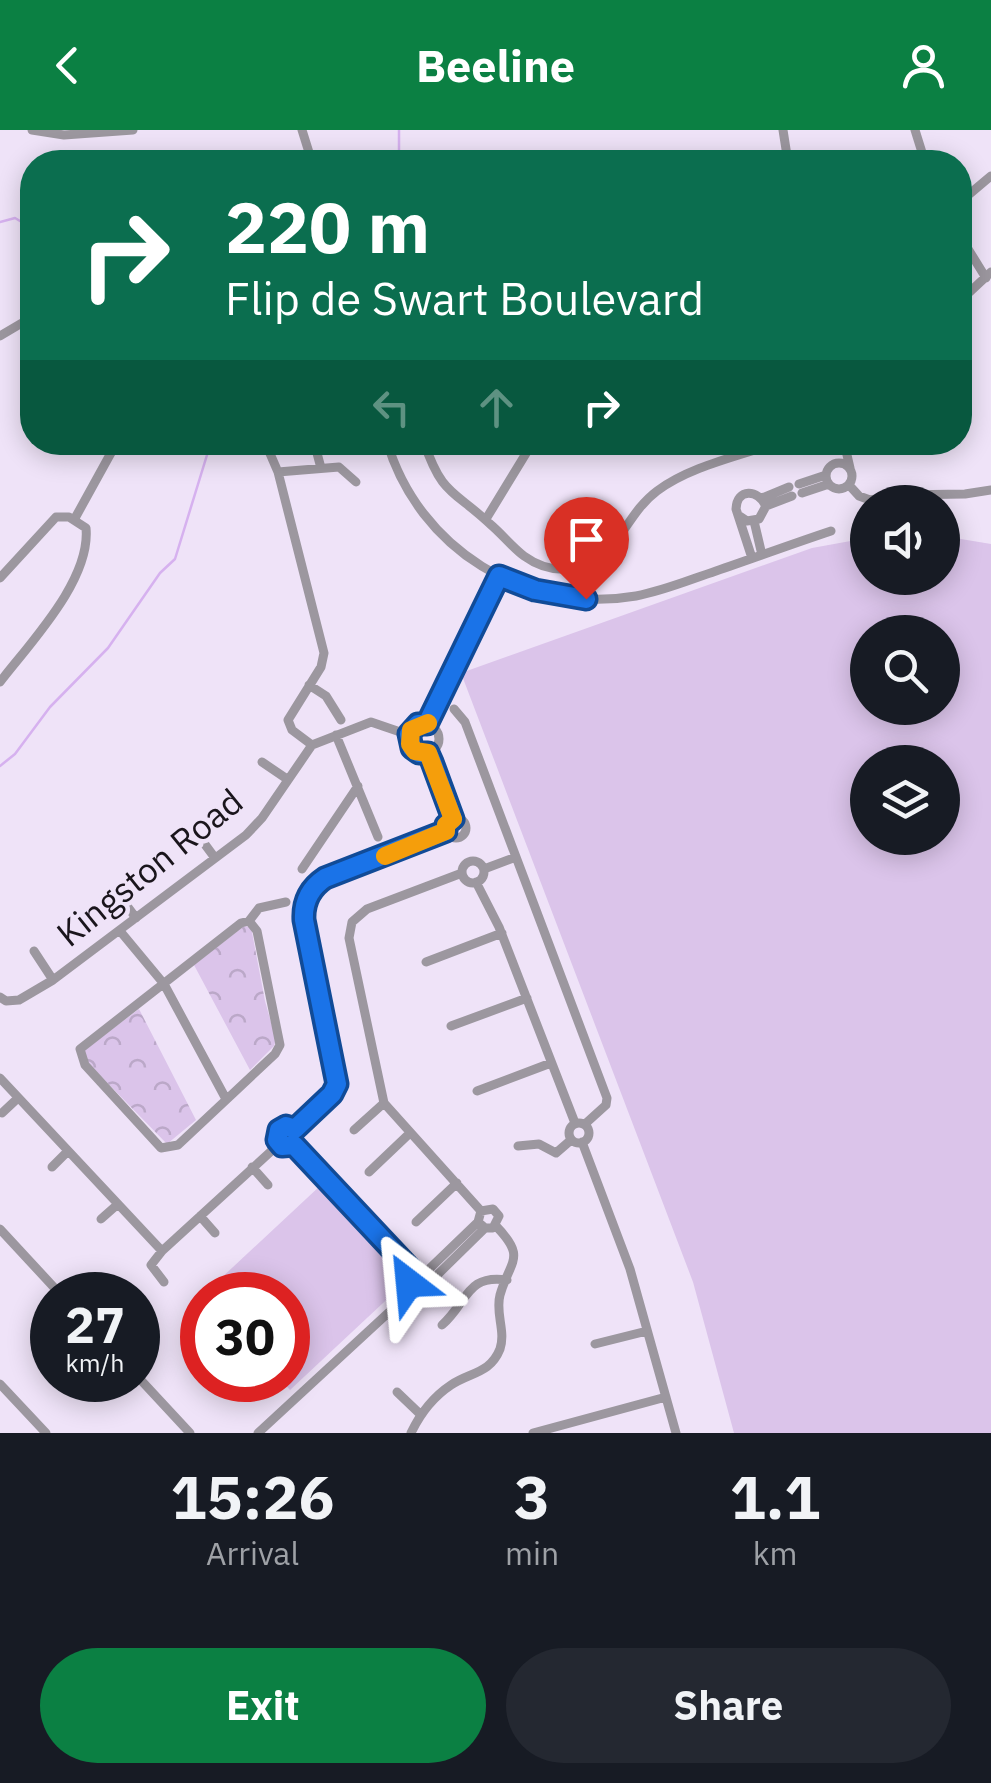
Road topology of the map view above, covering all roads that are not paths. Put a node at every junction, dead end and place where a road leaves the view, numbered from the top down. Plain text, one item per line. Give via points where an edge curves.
1 (32, 130) edge
2 (133, 130) edge
3 (972, 253) edge
4 (988, 275) edge
5 (110, 455) edge
6 (271, 455) edge
7 (318, 455) edge
8 (392, 455) edge
9 (429, 455) edge
10 (524, 455) edge
11 (743, 455) edge
12 (839, 455) edge
13 (846, 455) edge
14 (838, 462) junction
15 (321, 468) junction
16 (850, 468) junction
17 (278, 472) junction
18 (827, 479) junction
19 (356, 482) dead end
20 (849, 485) junction
21 (991, 490) edge
22 (764, 502) junction
23 (738, 515) junction
24 (486, 519) junction
25 (74, 520) junction
26 (754, 521) junction
27 (831, 531) dead end
28 (757, 557) junction
29 (499, 576) junction
30 (0, 578) edge
31 (0, 682) edge
32 (310, 684) junction
33 (454, 709) dead end
34 (341, 720) dead end
35 (427, 724) junction
36 (409, 734) junction
37 (336, 735) junction
38 (312, 745) junction
39 (428, 753) junction
40 (262, 762) dead end
41 (288, 778) junction
42 (358, 786) junction
43 (453, 819) junction
44 (446, 831) junction
45 (198, 835) dead end
46 (378, 837) dead end
47 (516, 857) junction
48 (215, 858) junction
49 (302, 869) dead end
50 (484, 869) junction
51 (462, 874) junction
52 (476, 882) junction
53 (118, 894) dead end
54 (286, 902) dead end
55 (136, 918) junction
56 (250, 921) junction
57 (120, 931) junction
58 (502, 933) junction
59 (34, 951) dead end
60 (426, 962) dead end
61 (54, 980) junction
62 (164, 984) junction
63 (0, 996) edge
64 (527, 998) junction
65 (452, 1026) dead end
66 (551, 1063) junction
67 (0, 1078) edge
68 (477, 1090) dead end
69 (18, 1098) junction
70 (226, 1099) junction
71 (384, 1103) junction
72 (2, 1113) edge
73 (580, 1124) junction
74 (295, 1129) junction
75 (354, 1130) dead end
76 (410, 1133) junction
77 (577, 1141) junction
78 (279, 1144) junction
79 (294, 1145) junction
80 (518, 1146) dead end
81 (68, 1151) junction
82 (52, 1167) dead end
83 (252, 1168) junction
84 (368, 1172) dead end
85 (457, 1183) junction
86 (268, 1184) dead end
87 (505, 1203) dead end
88 (118, 1204) junction
89 (497, 1212) junction
90 (200, 1216) junction
91 (101, 1220) dead end
92 (482, 1220) junction
93 (416, 1222) dead end
94 (496, 1226) junction
95 (0, 1230) edge
96 (215, 1233) dead end
97 (162, 1251) junction
98 (39, 1272) edge
99 (414, 1273) junction
100 (428, 1276) junction
101 (507, 1280) junction
102 (164, 1282) dead end
103 (413, 1290) junction
104 (442, 1325) dead end
105 (646, 1331) junction
106 (595, 1344) dead end
107 (0, 1384) edge
108 (397, 1392) dead end
109 (666, 1397) junction
110 (160, 1401) edge
111 (420, 1414) junction
112 (46, 1433) edge
113 (190, 1433) edge
114 (258, 1433) edge
115 (411, 1433) edge
116 (533, 1433) edge
117 (676, 1433) edge

1 - 2 street
3 - 4 street
5 - 25 street
6 - 17 street
7 - 15 street
8 - 29 street via 418,508 450,544
9 - 24 street via 453,496
10 - 24 street
11 - 24 street via 668,483 636,510 610,549 581,569 525,557
12 - 14 street
13 - 16 street
14 - 16 street
14 - 18 street
15 - 17 street
15 - 19 street via 339,467
16 - 20 street
17 - 32 street via 324,652
18 - 20 street via 836,489
18 - 22 street
20 - 21 street via 870,500
22 - 23 street via 752,492 740,497
22 - 26 street
23 - 26 street
23 - 28 street
25 - 30 street via 52,519
25 - 31 street via 87,534 72,584
26 - 28 street
27 - 28 street
28 - 29 street via 654,592 605,600 558,596
29 - 35 street
32 - 34 street
32 - 38 street via 288,720
33 - 47 street via 465,722
35 - 36 street
35 - 39 street via 439,738
36 - 37 street via 371,722
36 - 39 street via 412,748
37 - 38 street
37 - 42 street
38 - 41 street, Kingston Road
39 - 43 street
40 - 41 street
41 - 48 street, Kingston Road via 262,818
42 - 46 street
42 - 49 street
43 - 44 street
43 - 44 street via 464,824 464,833 453,838
44 - 74 street via 325,878 310,891 304,920 337,1084
45 - 48 street
47 - 50 street
47 - 73 street via 608,1098
48 - 55 street, Kingston Road
50 - 51 street via 473,861
50 - 52 street
51 - 52 street
51 - 71 street via 367,908 349,929
52 - 58 street
53 - 55 street
54 - 56 street via 257,909
55 - 57 street, Kingston Road
56 - 62 street
56 - 70 street via 280,1045
57 - 61 street, Kingston Road
57 - 62 street
58 - 60 street
58 - 64 street
59 - 61 street
61 - 63 street, Kingston Road via 19,1000
62 - 70 street
62 - 70 street via 82,1045 81,1059 166,1150
64 - 65 street
64 - 66 street
66 - 68 street
66 - 73 street
67 - 69 street
69 - 72 street
69 - 81 street
71 - 75 street
71 - 76 street
73 - 77 street via 589,1133
73 - 77 street via 568,1130
74 - 78 street via 279,1130
74 - 79 street
76 - 84 street
76 - 85 street
77 - 80 street via 556,1153 538,1144
77 - 105 street via 630,1269
78 - 79 street
78 - 83 street
79 - 99 street
81 - 82 street
81 - 88 street
83 - 86 street
83 - 90 street
85 - 92 street
85 - 93 street
87 - 89 street
88 - 91 street
88 - 97 street
89 - 92 street via 489,1208
89 - 94 street
90 - 96 street
90 - 97 street
92 - 94 street
92 - 100 street
94 - 101 street via 514,1247
95 - 98 street
97 - 102 street via 151,1265
99 - 100 street
99 - 103 street
100 - 103 street via 422,1292
101 - 104 street via 478,1281
101 - 111 street via 495,1360 452,1384
103 - 114 street
105 - 106 street
105 - 109 street
107 - 112 street
108 - 111 street
109 - 116 street
109 - 117 street
110 - 113 street
111 - 115 street

